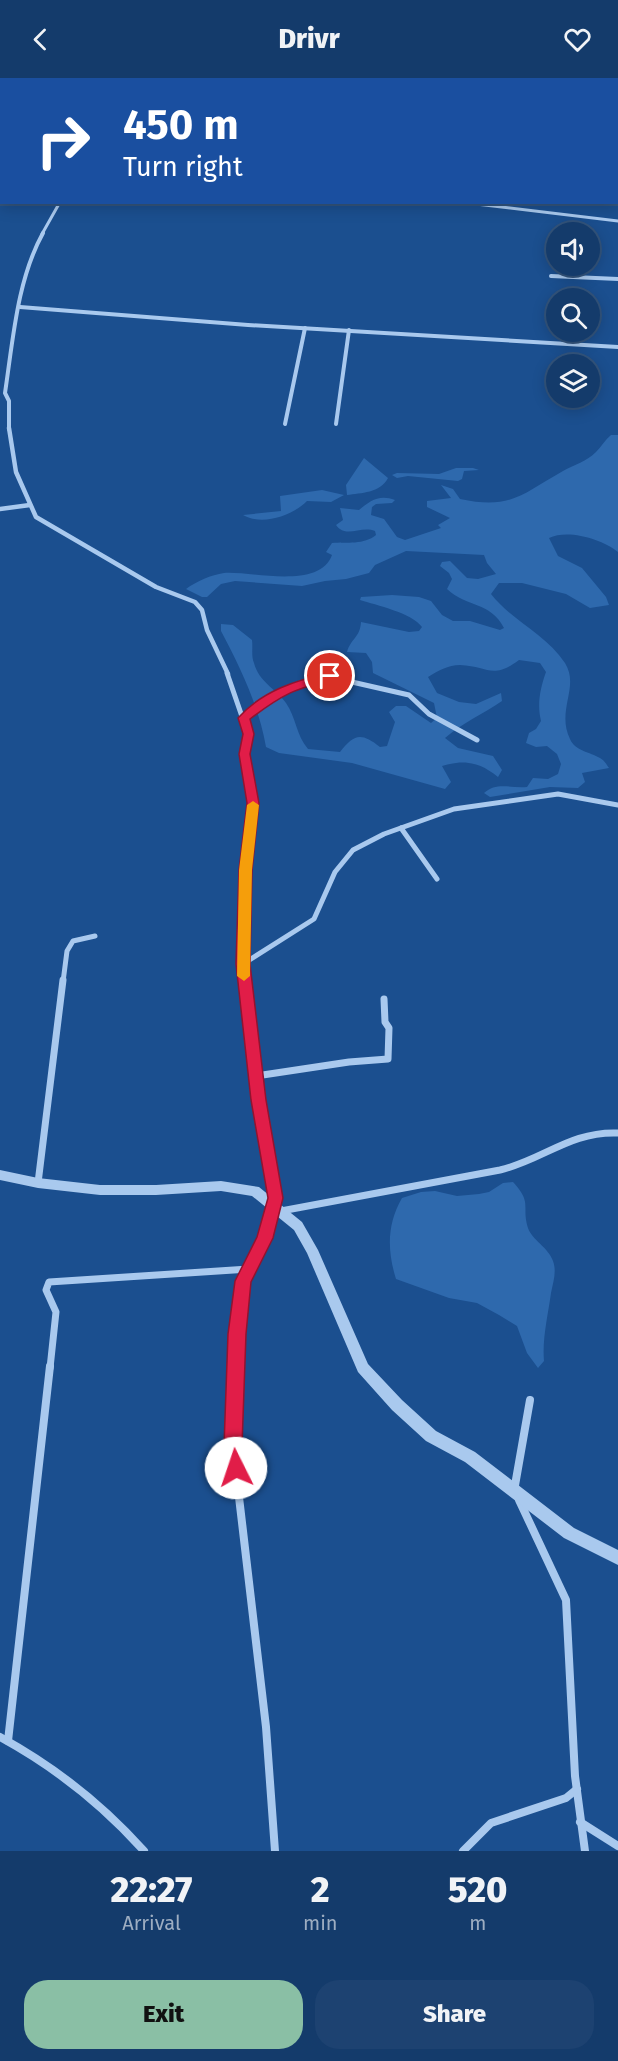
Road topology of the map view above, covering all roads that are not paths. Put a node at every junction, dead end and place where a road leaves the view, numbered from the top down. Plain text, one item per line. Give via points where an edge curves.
1 (59, 204) edge
2 (476, 204) edge
3 (618, 221) edge
4 (551, 276) dead end
5 (618, 279) edge
6 (20, 307) junction
7 (305, 328) junction
8 (349, 330) junction
9 (618, 347) edge
10 (3, 397) edge
11 (285, 424) dead end
12 (336, 424) dead end
13 (30, 505) junction
14 (0, 509) edge
15 (244, 718) junction
16 (477, 740) dead end
17 (618, 805) edge
18 (401, 828) junction
19 (437, 879) dead end
20 (95, 936) dead end
21 (243, 964) junction
22 (384, 999) dead end
23 (256, 1076) junction
24 (618, 1133) edge
25 (0, 1175) edge
26 (38, 1183) junction
27 (278, 1208) junction
28 (249, 1269) junction
29 (530, 1400) dead end
30 (514, 1490) junction
31 (618, 1558) edge
32 (4, 1739) edge
33 (577, 1789) junction
34 (580, 1822) junction
35 (618, 1846) edge
36 (144, 1851) edge
37 (275, 1851) edge
38 (463, 1851) edge
39 (585, 1851) edge

1 - 6 street via 32,253
2 - 3 street
4 - 5 street
6 - 7 street
6 - 10 street
7 - 8 street
7 - 11 street
8 - 9 street
8 - 12 street
10 - 13 street via 9,401 11,450
13 - 14 street
13 - 15 street via 36,517 53,528 156,586 195,602 202,610
15 - 16 street via 275,694 330,676 408,695 429,714
15 - 21 street via 248,734 244,754 253,803
17 - 18 street via 558,794 454,809
18 - 19 street
18 - 21 street via 353,850 335,872 314,919
20 - 26 street via 74,942 67,951
21 - 23 street
22 - 23 street via 389,1028 388,1059
23 - 27 street
24 - 27 street via 604,1131 573,1138 512,1167 479,1175
25 - 26 street
26 - 27 street via 100,1190 221,1186 255,1191
27 - 28 street
27 - 30 street via 298,1226 312,1250 363,1368 431,1436 470,1457
28 - 32 street via 50,1282 46,1290 56,1312
28 - 37 street via 243,1281 237,1334 233,1446 266,1727
29 - 30 street
30 - 31 street via 569,1533
30 - 33 street via 566,1600
32 - 36 street via 82,1790
33 - 34 street
33 - 38 street via 566,1798 491,1822
34 - 35 street
34 - 39 street

